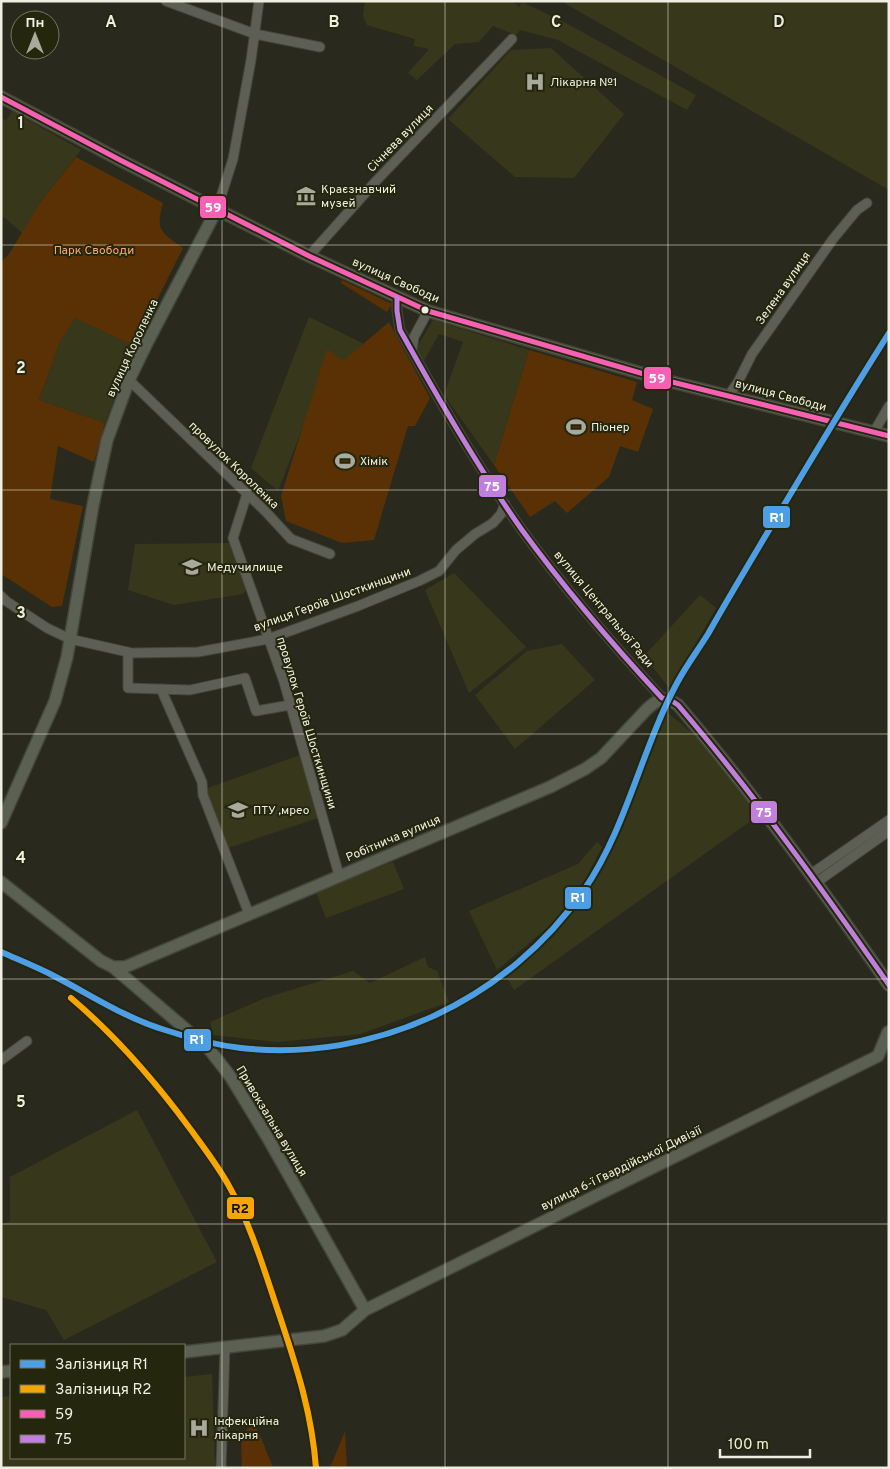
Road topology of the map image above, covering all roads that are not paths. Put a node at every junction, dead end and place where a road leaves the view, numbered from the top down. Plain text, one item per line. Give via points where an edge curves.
1 (166, 1) edge
2 (259, 1) edge
3 (255, 34) junction
4 (512, 40) dead end
5 (320, 47) dead end
6 (1, 97) edge
7 (867, 203) dead end
8 (218, 209) junction
9 (309, 256) junction
10 (397, 298) junction
11 (428, 311) junction
12 (412, 350) junction
13 (129, 380) junction
14 (729, 396) junction
15 (889, 406) edge
16 (874, 432) junction
17 (889, 436) edge
18 (247, 494) junction
19 (504, 504) junction
20 (330, 554) dead end
21 (1, 596) edge
22 (268, 638) junction
23 (70, 639) junction
24 (128, 652) junction
25 (162, 691) junction
26 (662, 698) junction
27 (290, 705) junction
28 (889, 820) edge
29 (1, 823) edge
30 (889, 832) edge
31 (339, 875) junction
32 (814, 878) junction
33 (1, 882) edge
34 (249, 914) junction
35 (113, 967) junction
36 (889, 985) edge
37 (889, 1033) edge
38 (27, 1041) dead end
39 (889, 1050) edge
40 (878, 1056) junction
41 (1, 1060) edge
42 (365, 1310) junction
43 (224, 1348) junction
44 (185, 1352) edge
45 (221, 1468) edge

1 - 3 street
2 - 3 street, вулиця Короленка
3 - 5 street
3 - 8 street, вулиця Короленка via 233,158
4 - 9 street, Січнева вулиця via 376,180
6 - 8 main road, вулиця Свободи
7 - 14 street, Зелена вулиця via 857,210 828,247 752,354
8 - 9 main road, вулиця Свободи
8 - 13 main road, вулиця Короленка
9 - 10 main road, вулиця Свободи
10 - 11 main road, вулиця Свободи
10 - 12 street, вулиця Центральної Ради via 400,330
11 - 12 street via 414,337
11 - 14 main road, вулиця Свободи
12 - 19 street, вулиця Центральної Ради
13 - 18 street, провулок Короленка
13 - 23 main road, вулиця Короленка via 107,440 100,470
14 - 16 main road, вулиця Свободи
15 - 16 street
16 - 17 main road, вулиця Свободи
18 - 20 street, провулок Короленка via 291,539
18 - 22 street, провулок Героїв Шосткинщини via 233,538
19 - 22 street, вулиця Героїв Шосткинщини via 494,523 456,550 439,571 358,606
19 - 26 street, вулиця Центральної Ради via 579,603
21 - 23 street, вулиця Героїв Шосткинщини via 47,628
22 - 24 street, вулиця Героїв Шосткинщини via 198,652
22 - 27 street, провулок Героїв Шосткинщини
23 - 24 street, вулиця Героїв Шосткинщини
23 - 29 main road, вулиця Короленка via 55,702
24 - 25 street via 128,688
25 - 27 street via 190,690 245,678 256,711
25 - 34 street via 202,782 202,795
26 - 31 main road, Робітнича вулиця via 585,769 550,787
26 - 32 main road, вулиця Центральної Ради via 678,705 718,752
27 - 31 street, провулок Героїв Шосткинщини
28 - 32 street
30 - 32 street
31 - 34 main road, Робітнича вулиця
32 - 36 main road, вулиця Центральної Ради
33 - 35 main road, Привокзальна вулиця
34 - 35 main road, Робітнича вулиця via 125,967
35 - 42 main road, Привокзальна вулиця via 209,1049 230,1076
37 - 40 main road
38 - 41 street
39 - 40 street, вулиця 6-ї Гвардійської Дивізії
40 - 42 main road, вулиця 6-ї Гвардійської Дивізії
42 - 43 main road, вулиця 6-ї Гвардійської Дивізії via 342,1330 324,1336
43 - 44 main road, вулиця 6-ї Гвардійської Дивізії
43 - 45 street

